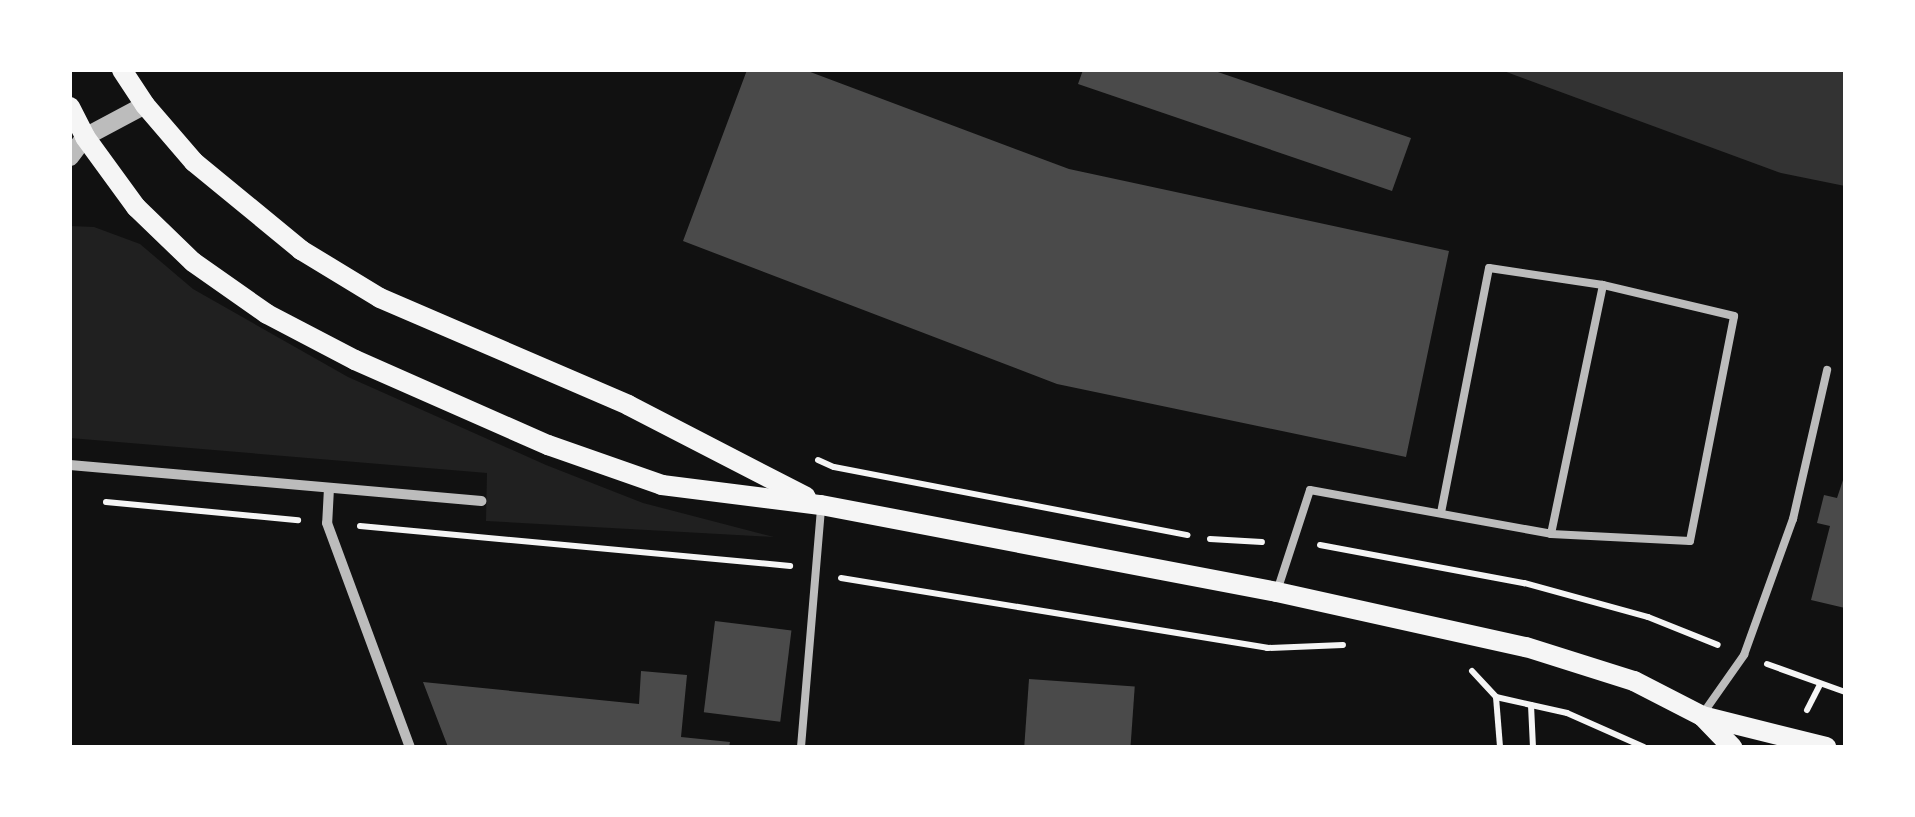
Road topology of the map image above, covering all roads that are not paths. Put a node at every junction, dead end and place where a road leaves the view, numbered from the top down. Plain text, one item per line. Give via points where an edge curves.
1 (122, 70) edge
2 (145, 105) junction
3 (70, 107) edge
4 (78, 138) edge
5 (70, 157) edge
6 (1603, 284) junction
7 (1827, 370) dead end
8 (70, 465) edge
9 (329, 488) junction
10 (481, 502) dead end
11 (821, 505) junction
12 (1441, 512) junction
13 (1551, 534) junction
14 (1276, 592) junction
15 (1702, 716) junction
16 (410, 747) edge
17 (801, 747) edge
18 (1732, 747) edge
19 (1826, 747) edge

1 - 2 main road
2 - 4 street
2 - 11 main road via 194,162 251,211 380,298 628,405
3 - 4 main road
4 - 5 street
4 - 11 main road via 193,262 267,314 355,360 548,445 662,485
6 - 12 lane via 1489,268
6 - 13 lane
6 - 13 lane via 1734,316 1690,540
7 - 15 lane via 1792,519 1744,655
8 - 9 street
9 - 10 street
9 - 16 street via 326,523
11 - 14 main road
11 - 17 lane
12 - 13 lane
12 - 14 lane via 1310,490
14 - 15 main road via 1526,647 1634,682
15 - 18 main road
15 - 19 main road

